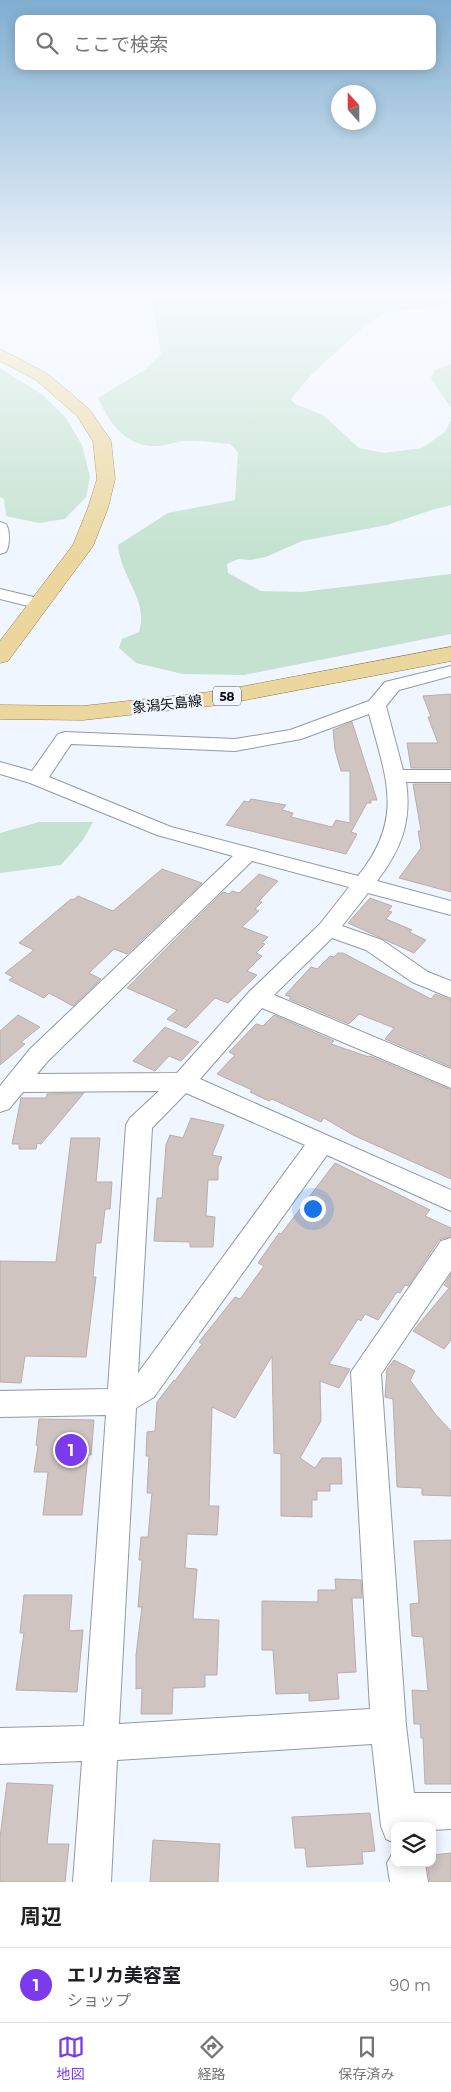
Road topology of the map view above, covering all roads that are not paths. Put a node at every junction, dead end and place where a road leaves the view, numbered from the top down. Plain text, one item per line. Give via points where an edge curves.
1 (46, 380) edge
2 (0, 527) edge
3 (0, 549) edge
4 (0, 594) edge
5 (40, 604) junction
6 (451, 654) edge
7 (0, 656) edge
8 (451, 671) edge
9 (376, 706) junction
10 (0, 712) edge
11 (0, 768) edge
12 (395, 776) junction
13 (451, 776) edge
14 (37, 779) junction
15 (247, 854) junction
16 (365, 884) junction
17 (451, 908) edge
18 (328, 929) junction
19 (451, 990) edge
20 (258, 997) junction
21 (451, 1079) edge
22 (183, 1082) junction
23 (16, 1083) junction
24 (0, 1103) edge
25 (322, 1142) junction
26 (451, 1201) edge
27 (451, 1249) edge
28 (121, 1402) junction
29 (0, 1404) edge
30 (388, 1725) junction
31 (100, 1743) junction
32 (0, 1746) edge
33 (451, 1811) edge
34 (398, 1819) edge
35 (407, 1867) edge
36 (92, 1882) edge
37 (409, 1882) edge

1 - 5 main road via 83,413 102,441 106,480 83,546
2 - 3 street
4 - 5 street
5 - 7 main road
6 - 10 main road, 象潟矢島線 / 58 via 219,698 83,713
8 - 9 street via 392,686
9 - 12 street
9 - 14 street via 294,735 234,745 65,738
11 - 14 street
12 - 13 street
12 - 16 street via 399,802 397,822
14 - 15 street via 164,831
15 - 16 street
15 - 23 street via 39,1055
16 - 17 street
16 - 18 street
18 - 19 street via 374,945 420,976
18 - 20 street
20 - 21 street
20 - 22 street
22 - 23 street
22 - 25 street
22 - 28 street via 139,1125
23 - 24 street
25 - 26 street
25 - 28 street via 144,1388
27 - 30 street via 366,1372
28 - 29 street
28 - 31 street
30 - 31 street
30 - 34 street
31 - 32 street
31 - 36 street
33 - 34 street
35 - 37 street

